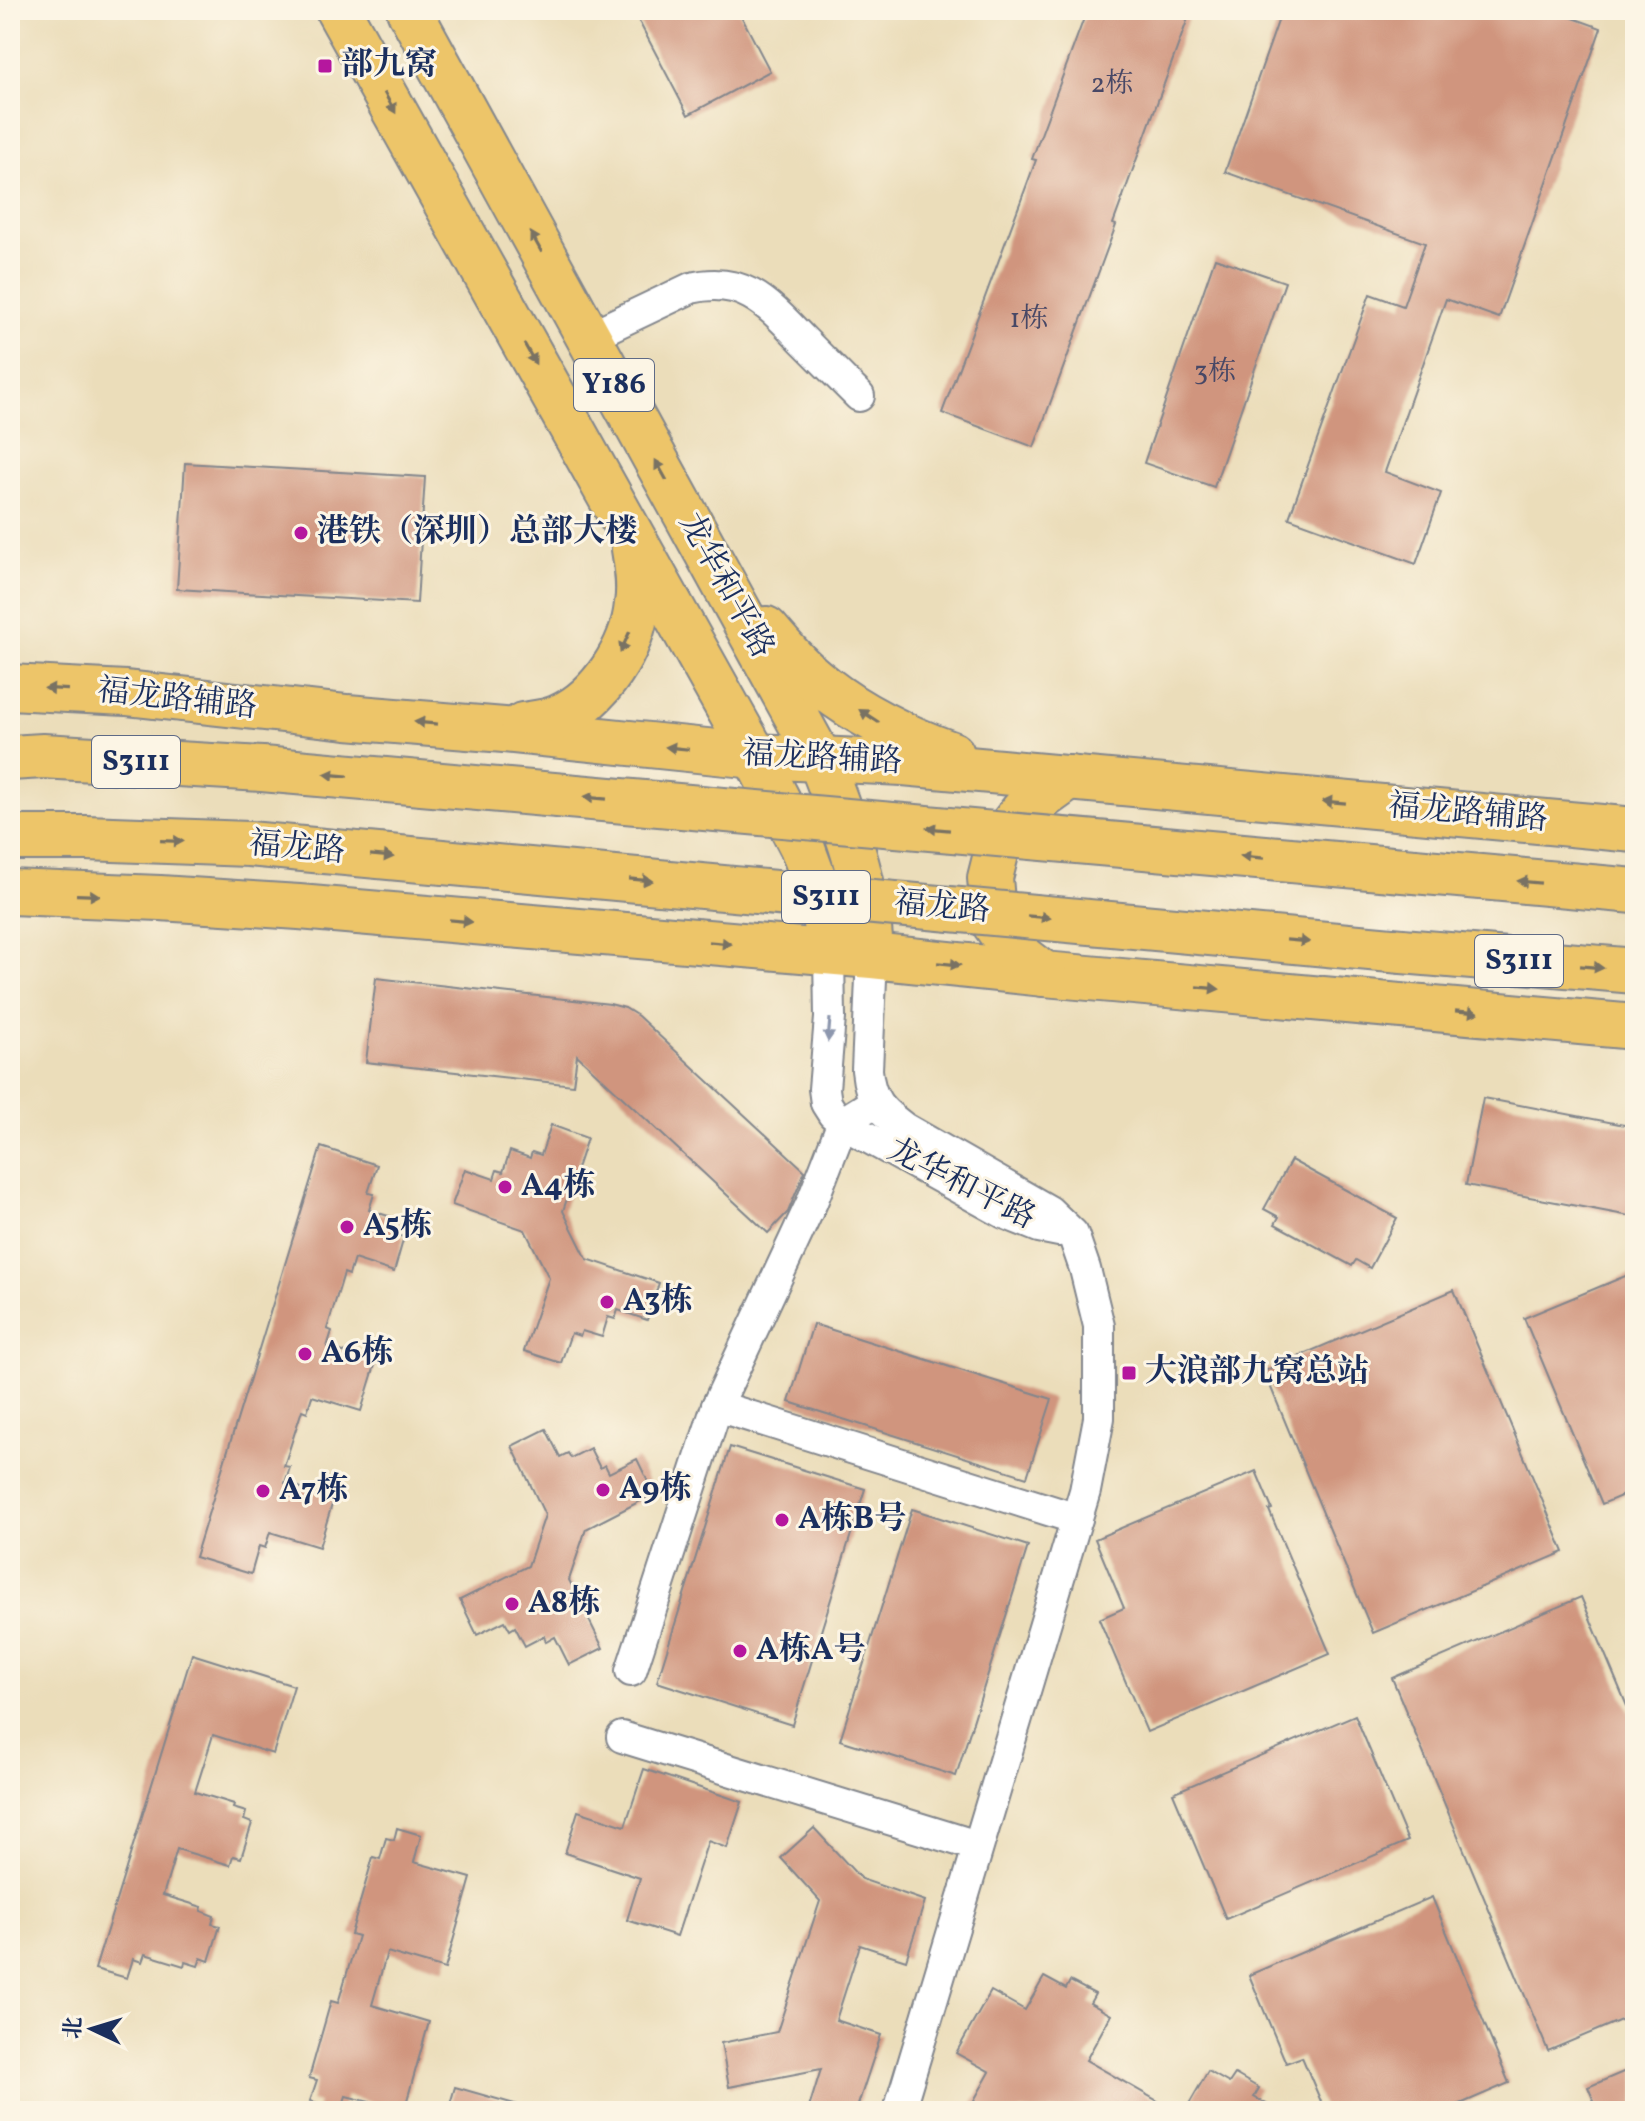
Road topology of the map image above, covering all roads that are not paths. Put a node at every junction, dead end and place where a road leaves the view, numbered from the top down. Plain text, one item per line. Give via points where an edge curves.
1 (338, 10) edge
2 (409, 10) edge
3 (588, 337) junction
4 (859, 396) dead end
5 (633, 538) junction
6 (718, 575) junction
7 (10, 687) edge
8 (504, 730) junction
9 (755, 756) junction
10 (10, 758) edge
11 (820, 759) junction
12 (1019, 774) junction
13 (1069, 778) junction
14 (1635, 830) edge
15 (10, 838) edge
16 (1635, 891) edge
17 (10, 892) edge
18 (829, 953) junction
19 (872, 956) junction
20 (1635, 971) edge
21 (1044, 974) junction
22 (1635, 1027) edge
23 (875, 1102) junction
24 (843, 1122) junction
25 (1073, 1234) junction
26 (717, 1406) junction
27 (1077, 1519) junction
28 (631, 1671) dead end
29 (622, 1737) dead end
30 (977, 1846) junction
31 (899, 2111) edge

1 -> 5 main road, 龙华和平路 / Y186
3 -> 2 main road, 龙华和平路 / Y186
3 - 4 street via 691,288 726,285 768,304
6 -> 3 main road, 龙华和平路 / Y186
5 -> 8 main road via 637,605 630,635 608,674 585,702 558,718
5 - 9 main road, 龙华和平路 / Y186
6 - 11 main road, 龙华和平路 / Y186
12 -> 6 main road via 920,743 823,687
8 -> 7 main road, 福龙路辅路 via 126,693
9 -> 8 main road, 福龙路辅路
9 - 11 main road, 福龙路辅路
9 - 18 main road, 龙华和平路 / Y186 via 802,847 824,906
16 -> 10 main road, S3111, bridge via 262,769
11 - 12 main road, 福龙路辅路
11 - 19 main road, 龙华和平路 / Y186 via 862,882
12 - 13 main road, 福龙路辅路
14 -> 13 main road, 福龙路辅路
13 - 21 main road via 1023,811 999,842 990,878 994,923 1015,952
15 -> 20 main road, 福龙路 / S3111, bridge via 249,844
17 -> 18 main road via 284,906
18 - 19 main road
18 -> 24 street, 龙华和平路 via 824,1089 826,1103
19 -> 21 main road
19 - 23 street, 龙华和平路 via 867,1070
21 -> 22 main road
23 - 24 street
23 - 25 street, 龙华和平路 via 904,1128 1049,1211
24 - 25 street, 龙华和平路 via 1004,1213
24 - 26 street via 812,1202
25 - 27 street via 1099,1326 1100,1372 1099,1418
26 - 27 street
26 - 28 street
27 - 30 street
29 - 30 street
30 - 31 street

